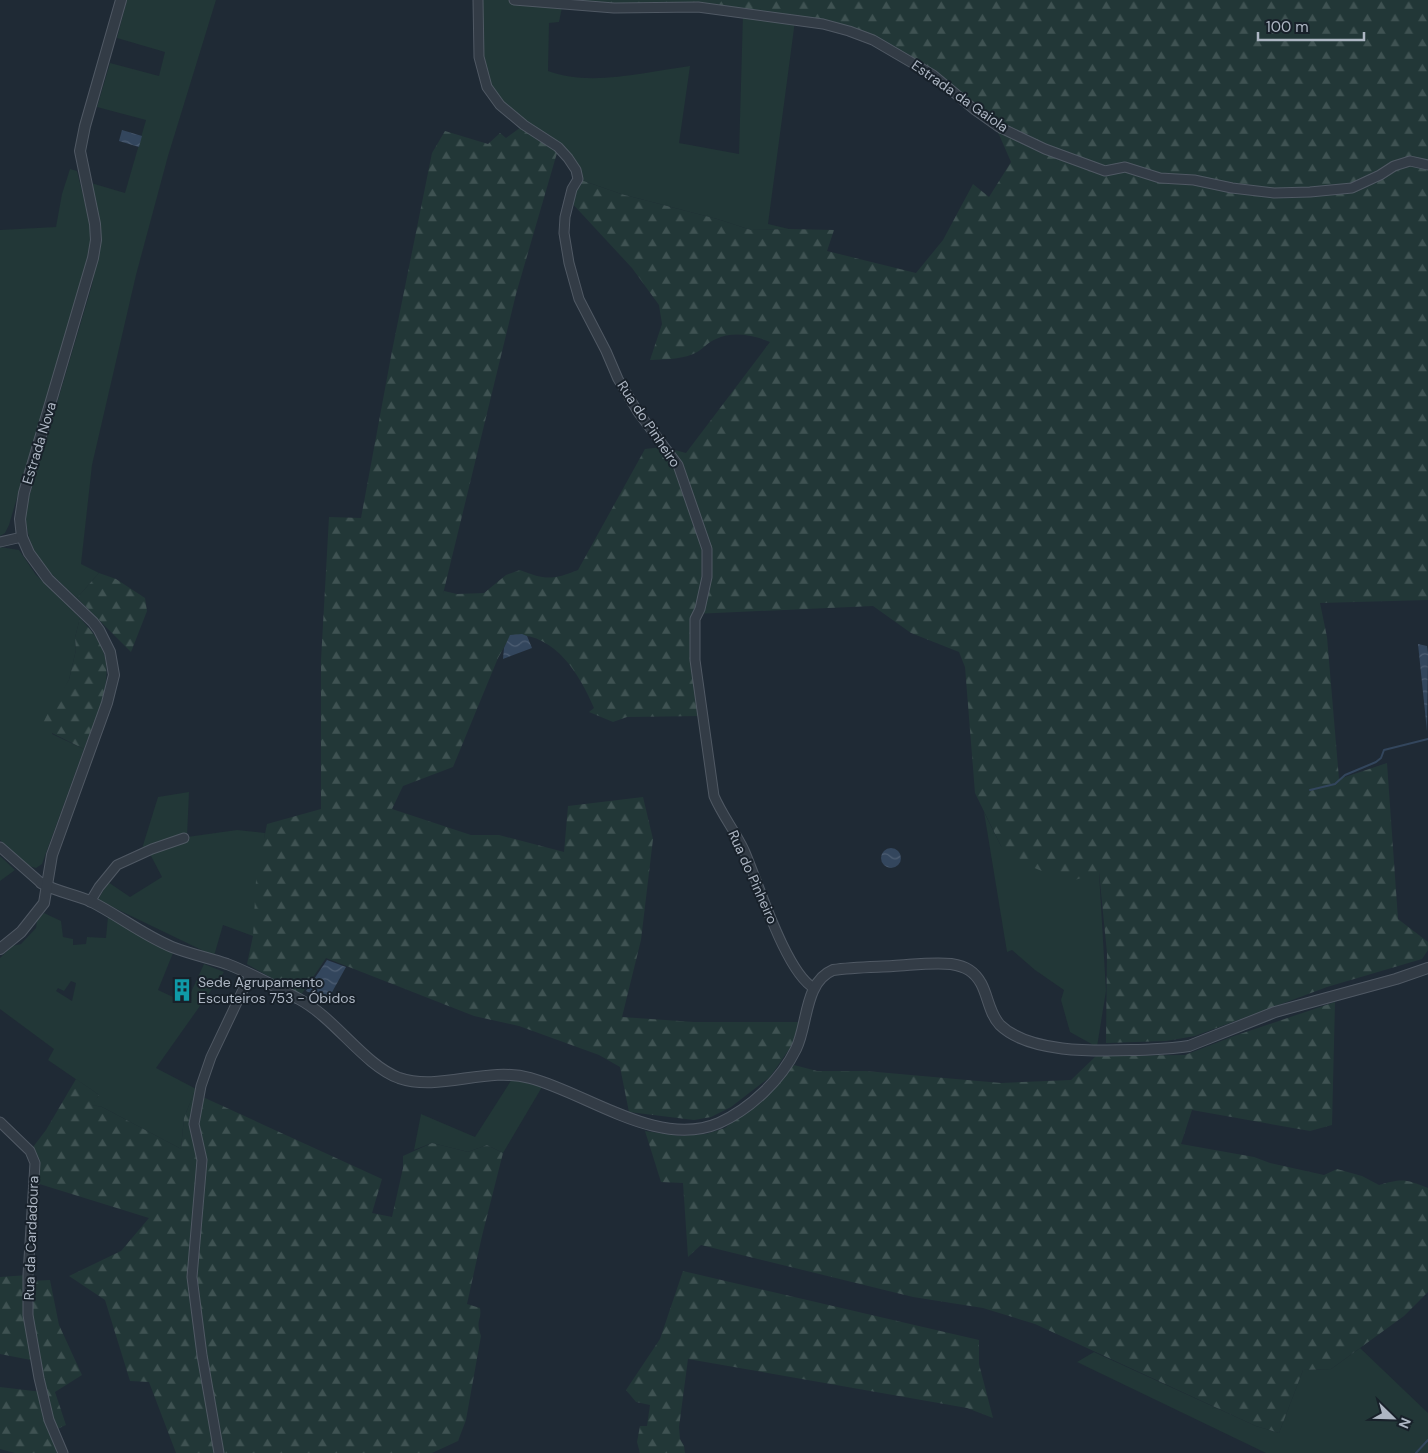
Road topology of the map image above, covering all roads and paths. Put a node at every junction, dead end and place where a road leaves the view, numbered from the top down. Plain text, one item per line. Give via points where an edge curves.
1 (121, 0) edge
2 (478, 0) edge
3 (514, 0) edge
4 (1428, 165) edge
5 (22, 537) junction
6 (0, 542) edge
7 (184, 838) dead end
8 (0, 847) edge
9 (44, 885) junction
10 (90, 902) junction
11 (0, 949) edge
12 (1428, 968) edge
13 (250, 975) junction
14 (814, 988) junction
15 (0, 1122) edge
16 (62, 1453) edge
17 (219, 1453) edge

1 - 5 street, Estrada Nova via 81,142 80,158 95,224 93,258 24,493 20,511
2 - 14 street, Rua do Pinheiro via 479,57 487,87 500,105 558,147 576,170 578,179 572,189 564,232 579,300 618,379 678,466 698,520 707,549 707,577 695,619 695,660 714,796 743,848 789,960 802,979
3 - 4 street, Estrada da Gaiola via 614,8 698,7 823,24 849,31 873,40 933,75 999,127 1105,171 1125,167 1160,178 1292,193 1352,188 1410,161
5 - 6 street
5 - 9 street, Estrada Nova via 43,573 99,630 108,645 113,667 107,703
7 - 10 street via 118,865
8 - 9 street
9 - 10 street
9 - 11 street, Estrada Nova via 45,899 38,910 21,932
10 - 13 street via 164,944
12 - 14 street via 1275,1012 1190,1046 1102,1051 1055,1048 1006,1030 994,1015 978,979 968,969 957,965 839,969 822,976
13 - 14 street via 314,1008 377,1065 398,1077 423,1082 495,1074 521,1075 630,1119 681,1129 722,1122 769,1086 797,1047
13 - 17 street via 211,1056 194,1124 202,1160 192,1277
15 - 16 street, Rua da Cardadoura via 30,1151 35,1163 28,1315 49,1420

